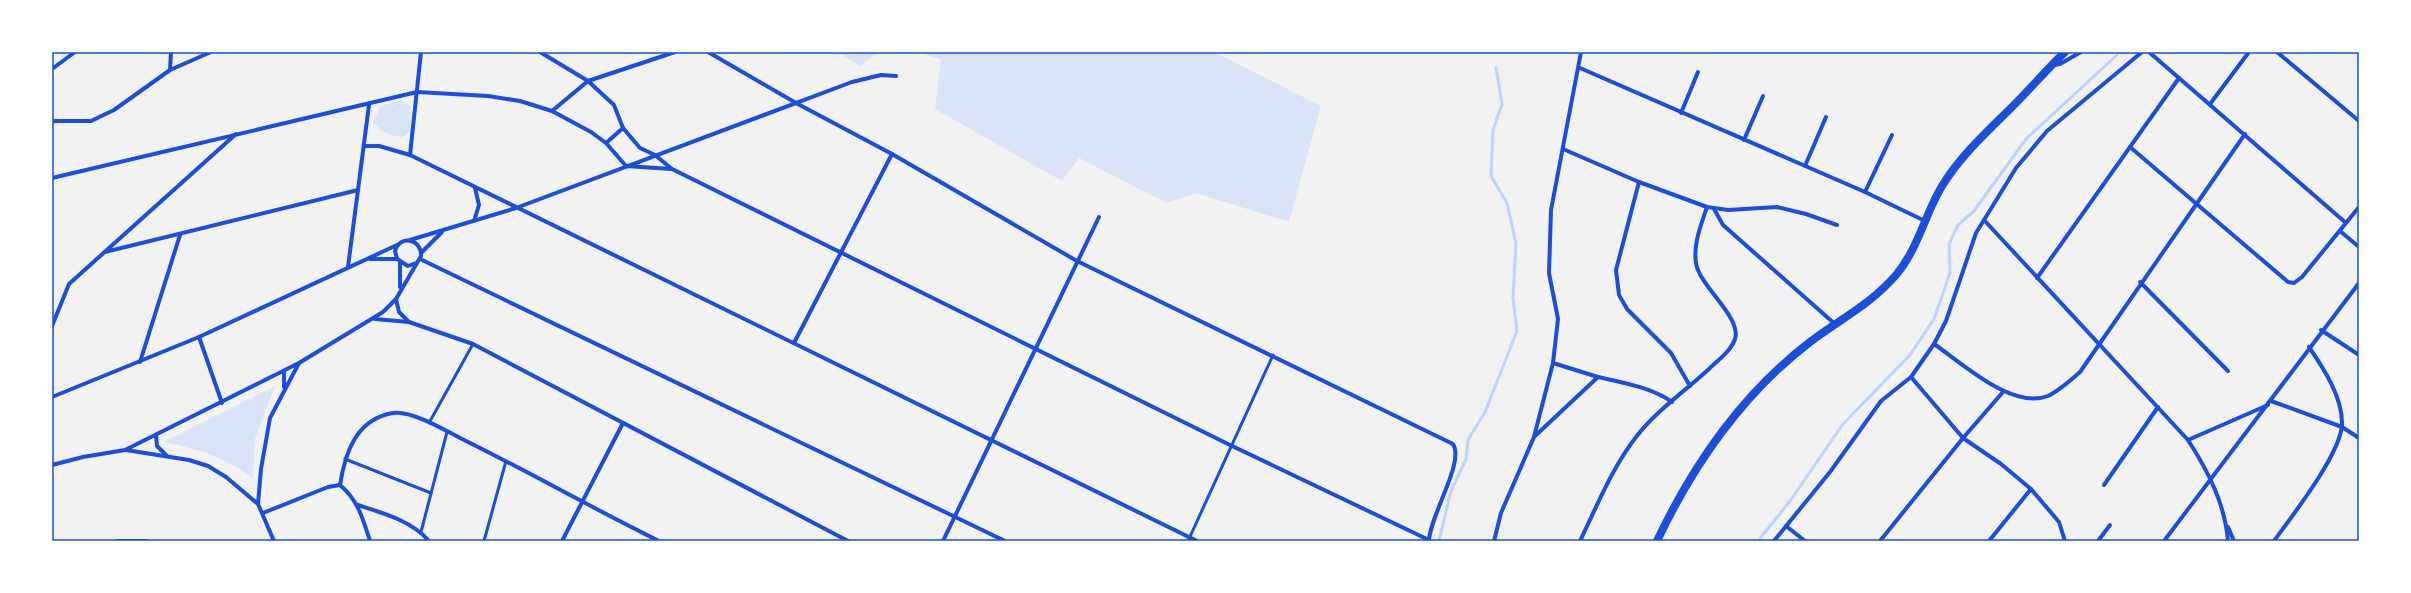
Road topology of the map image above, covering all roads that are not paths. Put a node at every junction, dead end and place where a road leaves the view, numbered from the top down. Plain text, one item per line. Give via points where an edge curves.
1 (75, 52) edge
2 (171, 52) edge
3 (211, 52) edge
4 (421, 52) edge
5 (540, 52) edge
6 (675, 52) edge
7 (708, 52) edge
8 (1581, 52) edge
9 (2065, 52) edge
10 (2081, 52) edge
11 (2142, 52) edge
12 (2149, 52) edge
13 (2249, 52) edge
14 (2277, 52) edge
15 (2052, 65) junction
16 (1580, 68) junction
17 (52, 69) edge
18 (170, 70) junction
19 (1698, 72) dead end
20 (896, 76) dead end
21 (2179, 78) junction
22 (588, 81) junction
23 (417, 92) junction
24 (1763, 96) dead end
25 (796, 103) junction
26 (2210, 104) junction
27 (369, 105) junction
28 (552, 111) junction
29 (1681, 113) junction
30 (1826, 117) dead end
31 (52, 121) edge
32 (2359, 122) edge
33 (623, 128) junction
34 (237, 134) junction
35 (2245, 134) junction
36 (1892, 135) dead end
37 (1744, 140) junction
38 (606, 143) junction
39 (364, 146) junction
40 (2130, 147) junction
41 (1563, 149) junction
42 (892, 154) junction
43 (410, 155) junction
44 (655, 155) junction
45 (626, 166) junction
46 (1806, 166) junction
47 (672, 169) junction
48 (52, 178) edge
49 (1639, 182) junction
50 (475, 187) junction
51 (358, 190) junction
52 (1865, 192) junction
53 (2198, 204) junction
54 (1706, 207) junction
55 (516, 208) junction
56 (2359, 208) edge
57 (1714, 209) junction
58 (1099, 217) dead end
59 (1984, 220) junction
60 (474, 221) junction
61 (1926, 222) junction
62 (2346, 223) junction
63 (1837, 225) dead end
64 (442, 231) junction
65 (2340, 231) junction
66 (180, 235) junction
67 (410, 240) junction
68 (398, 244) junction
69 (2359, 248) edge
70 (104, 252) junction
71 (421, 253) junction
72 (842, 254) junction
73 (366, 259) junction
74 (420, 259) junction
75 (398, 261) junction
76 (1077, 261) junction
77 (416, 263) junction
78 (348, 267) junction
79 (2037, 278) junction
80 (2140, 282) junction
81 (2359, 283) edge
82 (400, 290) junction
83 (396, 299) junction
84 (375, 319) junction
85 (410, 322) junction
86 (52, 326) edge
87 (1836, 326) junction
88 (2321, 330) junction
89 (199, 337) junction
90 (794, 343) junction
91 (2099, 343) junction
92 (473, 344) junction
93 (1934, 344) junction
94 (2309, 347) junction
95 (1034, 349) junction
96 (2359, 355) edge
97 (1272, 356) junction
98 (140, 362) junction
99 (299, 363) junction
100 (1553, 363) junction
101 (284, 371) junction
102 (2228, 371) dead end
103 (1598, 377) junction
104 (1911, 377) junction
105 (1690, 386) junction
106 (284, 392) junction
107 (2003, 392) junction
108 (52, 397) edge
109 (222, 402) junction
110 (1672, 402) junction
111 (2270, 403) junction
112 (2158, 407) junction
113 (429, 423) junction
114 (623, 423) junction
115 (2342, 427) junction
116 (447, 432) junction
117 (156, 435) junction
118 (1534, 436) junction
119 (1963, 438) junction
120 (2359, 438) edge
121 (991, 440) junction
122 (2188, 440) junction
123 (1230, 446) junction
124 (126, 450) junction
125 (166, 455) junction
126 (344, 459) junction
127 (506, 461) junction
128 (52, 465) edge
129 (2211, 480) junction
130 (340, 485) junction
131 (2104, 485) dead end
132 (2030, 489) junction
133 (431, 493) junction
134 (583, 501) junction
135 (258, 504) junction
136 (358, 505) junction
137 (263, 513) junction
138 (956, 516) junction
139 (2227, 523) junction
140 (2110, 525) dead end
141 (1786, 526) junction
142 (421, 532) junction
143 (1189, 539) edge
144 (118, 541) edge
145 (146, 541) edge
146 (274, 541) edge
147 (370, 541) edge
148 (429, 541) edge
149 (484, 541) edge
150 (562, 541) edge
151 (659, 541) edge
152 (848, 541) edge
153 (943, 541) edge
154 (1005, 541) edge
155 (1197, 541) edge
156 (1429, 541) edge
157 (1494, 541) edge
158 (1580, 541) edge
159 (1656, 541) edge
160 (1774, 541) edge
161 (1805, 541) edge
162 (1880, 541) edge
163 (1989, 541) edge
164 (2065, 541) edge
165 (2098, 541) edge
166 (2164, 541) edge
167 (2228, 541) edge
168 (2234, 541) edge
169 (2274, 541) edge

1 - 17 street
2 - 18 street
3 - 18 street
4 - 23 street
5 - 22 street
6 - 22 street
7 - 25 street
8 - 16 street
9 - 15 main road
10 - 15 street via 2060,64
11 - 59 street via 2047,131 2016,168
12 - 21 street
13 - 26 street
14 - 32 street
15 - 61 main road via 1956,167 1942,186
16 - 29 street
16 - 41 street
18 - 31 street via 114,110 91,121
19 - 29 street
20 - 25 street via 881,75 852,82
21 - 26 street
21 - 40 street
22 - 28 street
22 - 33 street via 614,105
23 - 27 street
23 - 28 street via 488,96 520,101
23 - 43 street
24 - 37 street
25 - 42 street
25 - 44 street
26 - 35 street
27 - 34 street
27 - 39 street
28 - 38 street
29 - 37 street
30 - 46 street
33 - 38 street
33 - 44 street via 640,148
34 - 48 street
34 - 70 street
35 - 53 street
35 - 62 street
36 - 52 street
37 - 46 street
38 - 45 street
39 - 43 street
39 - 51 street
40 - 53 street
40 - 79 street
41 - 49 street
41 - 100 street via 1551,210 1549,273 1558,319
42 - 72 street
42 - 76 street
43 - 50 street
44 - 45 street
44 - 47 street
45 - 47 street
45 - 55 street
46 - 52 street
47 - 72 street
49 - 54 street
49 - 105 street via 1616,270 1619,295 1627,309 1671,353
50 - 55 street
50 - 60 street via 479,205
51 - 66 street
51 - 78 street
52 - 61 street
53 - 65 street via 2288,282 2299,281
53 - 80 street
54 - 57 street
54 - 105 street via 1695,245 1696,264 1735,325 1736,331 1729,350
55 - 60 street
55 - 90 street
56 - 62 street
57 - 63 street via 1776,207
57 - 87 street via 1723,225
58 - 76 street
59 - 79 street
59 - 93 street via 1966,259 1946,322
60 - 64 street
61 - 87 main road via 1911,254 1897,274 1870,302
62 - 65 street
64 - 67 street
64 - 71 street
65 - 69 street
66 - 70 street
66 - 98 street
67 - 68 street via 403,240
67 - 71 street via 420,246
68 - 73 street
68 - 75 street via 395,251
70 - 86 street via 69,284
71 - 74 street
72 - 90 street
72 - 95 street
73 - 75 street
73 - 78 street
74 - 77 street
74 - 138 street
75 - 77 street via 408,266
75 - 82 street
76 - 95 street
76 - 97 street
77 - 82 street
78 - 89 street
79 - 91 street
80 - 91 street
80 - 102 street
81 - 88 street
82 - 83 street
83 - 84 street
83 - 85 street via 399,312
84 - 85 street
84 - 99 street
85 - 92 street
87 - 159 main road via 1810,342 1769,378 1736,414 1697,466
88 - 94 street
88 - 96 street
89 - 98 street
89 - 109 street
90 - 121 street
91 - 107 street via 2080,372 2047,396 2025,399
91 - 112 street
92 - 113 lane
92 - 114 street
93 - 104 street
93 - 107 street
94 - 111 street
94 - 115 street via 2324,369 2334,393
95 - 121 street
95 - 123 street
97 - 123 lane
97 - 156 street via 1445,439 1456,448 1457,457 1433,519
98 - 108 street
99 - 101 street
99 - 106 street
100 - 103 street
100 - 118 street
101 - 106 street
101 - 109 street
103 - 110 street via 1644,389 1664,396
103 - 118 street
104 - 119 street
104 - 141 street via 1881,401 1830,472
105 - 110 street
106 - 135 street via 270,418 260,469
107 - 119 street
109 - 117 street
110 - 158 street via 1636,437 1619,463
111 - 115 street
111 - 122 street
111 - 129 street
112 - 122 street
112 - 131 street
113 - 116 street
113 - 126 street via 404,413 382,416 360,431
114 - 134 street
114 - 152 street
115 - 120 street
115 - 169 street via 2325,465
116 - 127 street
116 - 133 lane
117 - 124 street
117 - 125 street via 157,446
118 - 157 street via 1501,513
119 - 132 street via 2001,464
119 - 162 street
121 - 138 street
121 - 143 street
122 - 129 street
123 - 143 lane
123 - 156 street
124 - 125 street
124 - 128 street via 83,456
125 - 135 street via 208,466 226,477
126 - 130 street
126 - 133 lane
127 - 134 street
127 - 149 lane
129 - 139 street
129 - 166 street
130 - 136 street via 351,494
130 - 137 street via 328,487
132 - 163 street
132 - 164 street via 2057,518 2063,529
133 - 142 lane
134 - 150 street
134 - 151 street
135 - 137 street
136 - 142 street via 397,518
136 - 147 street
137 - 146 street
138 - 153 street
138 - 154 street
139 - 167 street
139 - 168 street
140 - 165 street
141 - 160 street
141 - 161 street
142 - 148 street
143 - 155 street
144 - 145 street

